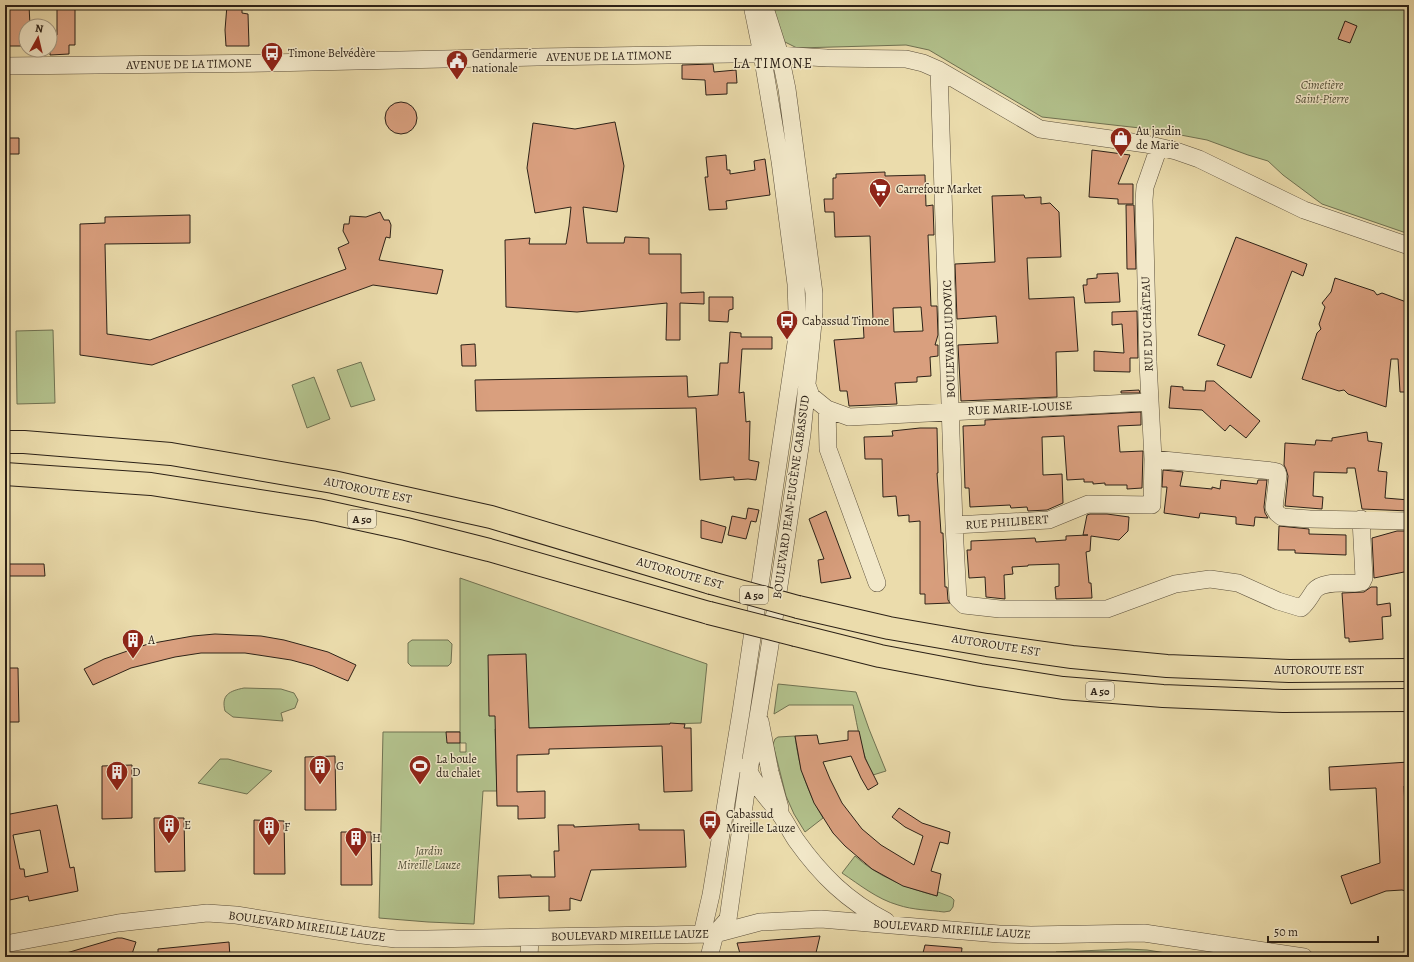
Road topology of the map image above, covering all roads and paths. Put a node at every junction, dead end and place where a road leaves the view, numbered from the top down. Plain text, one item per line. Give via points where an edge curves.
1 (752, 5) edge
2 (764, 5) edge
3 (762, 54) junction
4 (780, 55) junction
5 (5, 66) edge
6 (939, 70) junction
7 (1159, 147) junction
8 (1409, 246) edge
9 (800, 248) junction
10 (789, 383) junction
11 (807, 385) junction
12 (1150, 402) junction
13 (827, 409) junction
14 (951, 411) junction
15 (849, 417) junction
16 (828, 430) junction
17 (802, 434) junction
18 (5, 442) edge
19 (1153, 459) junction
20 (5, 474) edge
21 (1152, 504) joint
22 (1361, 520) junction
23 (1409, 521) edge
24 (954, 525) junction
25 (877, 583) dead end
26 (1409, 670) edge
27 (1409, 700) edge
28 (741, 712) junction
29 (758, 712) junction
30 (749, 771) junction
31 (782, 816) junction
32 (893, 925) junction
33 (709, 934) junction
34 (530, 938) junction
35 (5, 944) edge
36 (529, 957) edge
37 (709, 957) edge
38 (1304, 957) edge

1 - 3 street, BOULEVARD JEAN-EUGÈNE CABASSUD
2 - 4 street, BOULEVARD JEAN-EUGÈNE CABASSUD
3 - 4 street, AVENUE DE LA TIMONE
3 - 5 street, AVENUE DE LA TIMONE
3 - 9 street, BOULEVARD JEAN-EUGÈNE CABASSUD via 780,162
4 - 6 street, AVENUE DE LA TIMONE via 906,59
4 - 9 street, BOULEVARD JEAN-EUGÈNE CABASSUD via 788,95
6 - 7 street, AVENUE DE LA TIMONE via 1040,129
6 - 14 street, BOULEVARD LUDOVIC
7 - 8 street, AVENUE DE LA TIMONE via 1199,159 1304,210
7 - 12 street, RUE DU CHÂTEAU via 1145,187 1144,200
9 - 10 street, BOULEVARD JEAN-EUGÈNE CABASSUD via 796,284 796,343
9 - 11 street, BOULEVARD JEAN-EUGÈNE CABASSUD via 814,293
10 - 17 street via 791,422
10 - 28 street, BOULEVARD JEAN-EUGÈNE CABASSUD
11 - 13 street, RUE MARIE-LOUISE via 811,396
11 - 17 street, BOULEVARD JEAN-EUGÈNE CABASSUD
12 - 14 street, RUE MARIE-LOUISE
12 - 19 street, RUE DU CHÂTEAU
13 - 15 street, RUE MARIE-LOUISE
13 - 16 street, BOULEVARD JEAN-EUGÈNE CABASSUD
14 - 15 street, RUE MARIE-LOUISE
14 - 24 street, BOULEVARD LUDOVIC
15 - 16 street
16 - 17 street
16 - 25 street, BOULEVARD JEAN-EUGÈNE CABASSUD via 828,449
17 - 29 street, BOULEVARD JEAN-EUGÈNE CABASSUD
18 - 26 highway, AUTOROUTE EST / A 50, bridge via 171,454 333,482 492,517 798,607 889,628 987,645 1072,657 1167,666 1289,671
19 - 21 street, RUE DU CHÂTEAU
19 - 22 street via 1273,470 1278,475 1274,508 1282,517
20 - 27 highway, A 50, bridge via 151,484 318,510 489,550 796,636 880,656 980,675 1063,688 1163,696 1283,701
21 - 24 street, RUE PHILIBERT via 1088,504 1049,520
22 - 23 street
22 - 24 street, BOULEVARD LUDOVIC via 1364,578 1362,582 1324,584 1315,590 1307,604 1301,608 1278,602 1238,583 1210,579 1175,584 1107,609 1000,609 964,605 958,599
28 - 30 street via 744,752
28 - 33 street, BOULEVARD JEAN-EUGÈNE CABASSUD via 710,895
29 - 30 street, BOULEVARD JEAN-EUGÈNE CABASSUD
29 - 31 street
30 - 31 street
30 - 33 street, BOULEVARD JEAN-EUGÈNE CABASSUD via 728,919
31 - 32 street via 816,867 832,884 867,912
32 - 33 street, BOULEVARD MIREILLE LAUZE via 821,919 787,920 760,922
32 - 38 street, BOULEVARD MIREILLE LAUZE via 999,934 1144,933
33 - 34 street, BOULEVARD MIREILLE LAUZE
33 - 37 street
34 - 35 street, BOULEVARD MIREILLE LAUZE via 378,937 236,915 207,913 118,922
34 - 36 street

